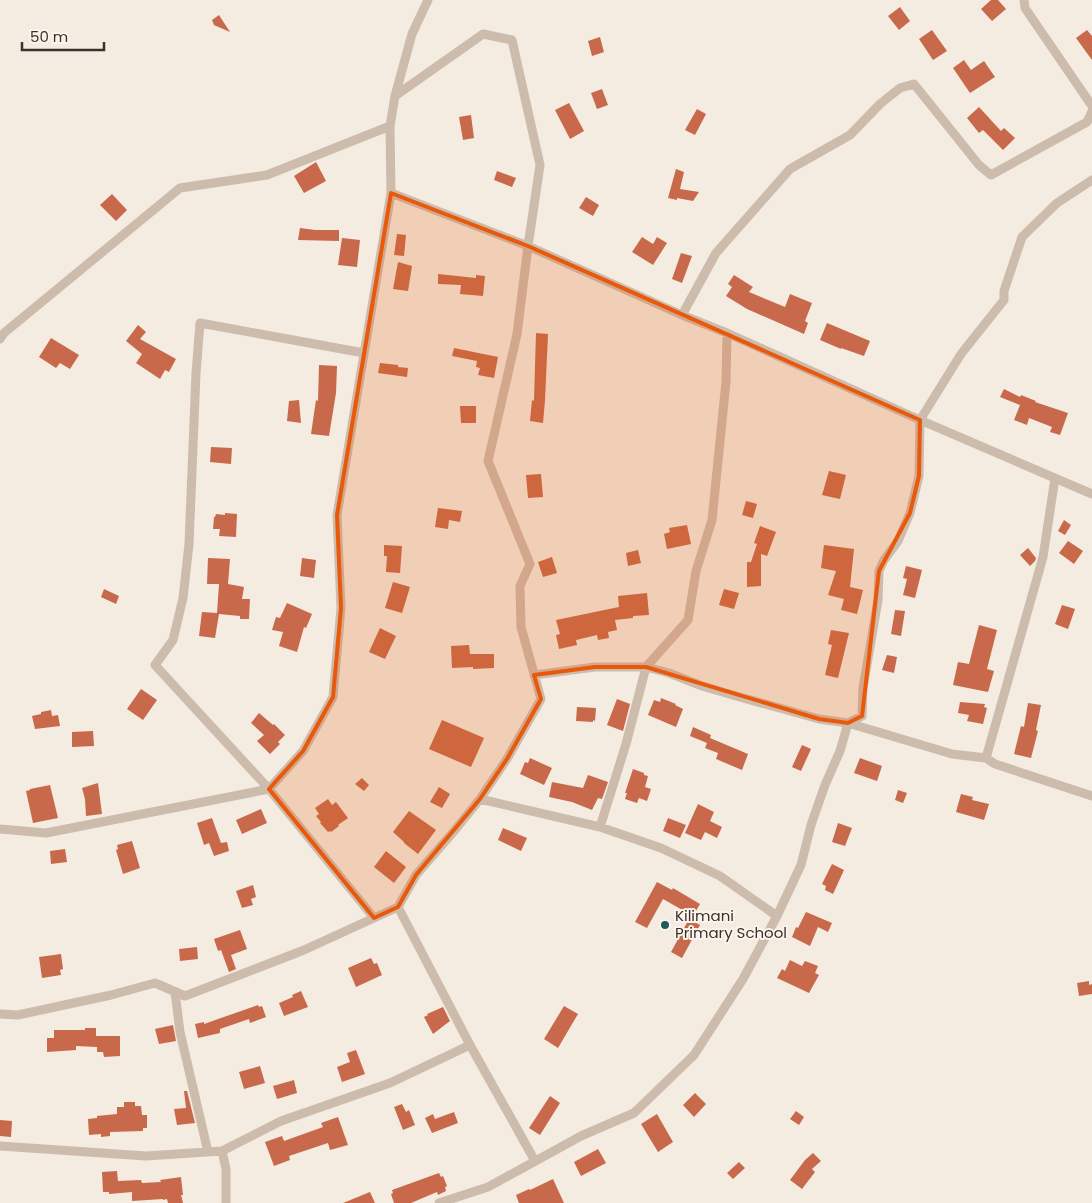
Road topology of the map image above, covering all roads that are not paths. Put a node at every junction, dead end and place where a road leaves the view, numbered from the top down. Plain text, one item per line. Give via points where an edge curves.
1 (428, 0) edge
2 (1024, 0) edge
3 (395, 96) junction
4 (1092, 106) edge
5 (1092, 111) edge
6 (390, 126) junction
7 (1092, 180) edge
8 (391, 193) junction
9 (528, 246) junction
10 (682, 315) junction
11 (727, 333) junction
12 (0, 339) edge
13 (364, 353) junction
14 (920, 420) junction
15 (1055, 478) junction
16 (1092, 494) edge
17 (646, 667) junction
18 (534, 675) junction
19 (848, 723) junction
20 (986, 758) junction
21 (269, 789) junction
22 (1092, 796) edge
23 (480, 799) junction
24 (600, 827) junction
25 (0, 830) edge
26 (398, 907) junction
27 (777, 916) junction
28 (374, 918) junction
29 (175, 992) junction
30 (0, 1014) edge
31 (470, 1045) junction
32 (0, 1146) edge
33 (222, 1151) junction
34 (208, 1152) junction
35 (535, 1161) junction
36 (226, 1203) edge
37 (439, 1203) edge

1 - 3 street via 412,34
2 - 4 street via 1025,8
3 - 6 street
3 - 9 street via 483,34 512,40 540,165
5 - 10 street via 1088,122 991,175 978,165 914,84 900,88 850,135 790,169 716,253
6 - 8 street
6 - 12 street via 267,176 180,188 4,332
7 - 14 street via 1057,203 1022,237 1004,300 961,354
8 - 9 street
8 - 13 street
9 - 10 street
9 - 18 street via 517,334 488,461 530,564 520,586 521,627
10 - 11 street
11 - 14 street
11 - 17 street via 726,382 712,520 696,572 688,620
13 - 21 street via 337,515 341,608 333,697 303,750
13 - 21 street via 200,323 189,544 183,598 173,640 155,665
14 - 15 street
14 - 19 street via 915,494 898,541 879,571 862,716
15 - 16 street
15 - 20 street via 1043,556
17 - 18 street via 595,667
17 - 19 street via 736,696 819,719
17 - 24 street
18 - 23 street via 541,699
19 - 20 street via 952,754
19 - 27 street via 811,825 801,865
20 - 22 street via 995,764
21 - 25 street via 46,832
21 - 28 street
23 - 24 street
23 - 26 street via 416,875
24 - 27 street via 661,848 720,876
26 - 28 street
26 - 31 street
27 - 35 street via 743,979 694,1055 634,1112
28 - 29 street via 304,950 185,996
29 - 30 street via 155,983 18,1014
29 - 34 street via 180,1032
31 - 33 street via 390,1084 281,1121
31 - 35 street
32 - 34 street via 146,1156
33 - 34 street
33 - 36 street via 226,1169
35 - 37 street via 488,1187

